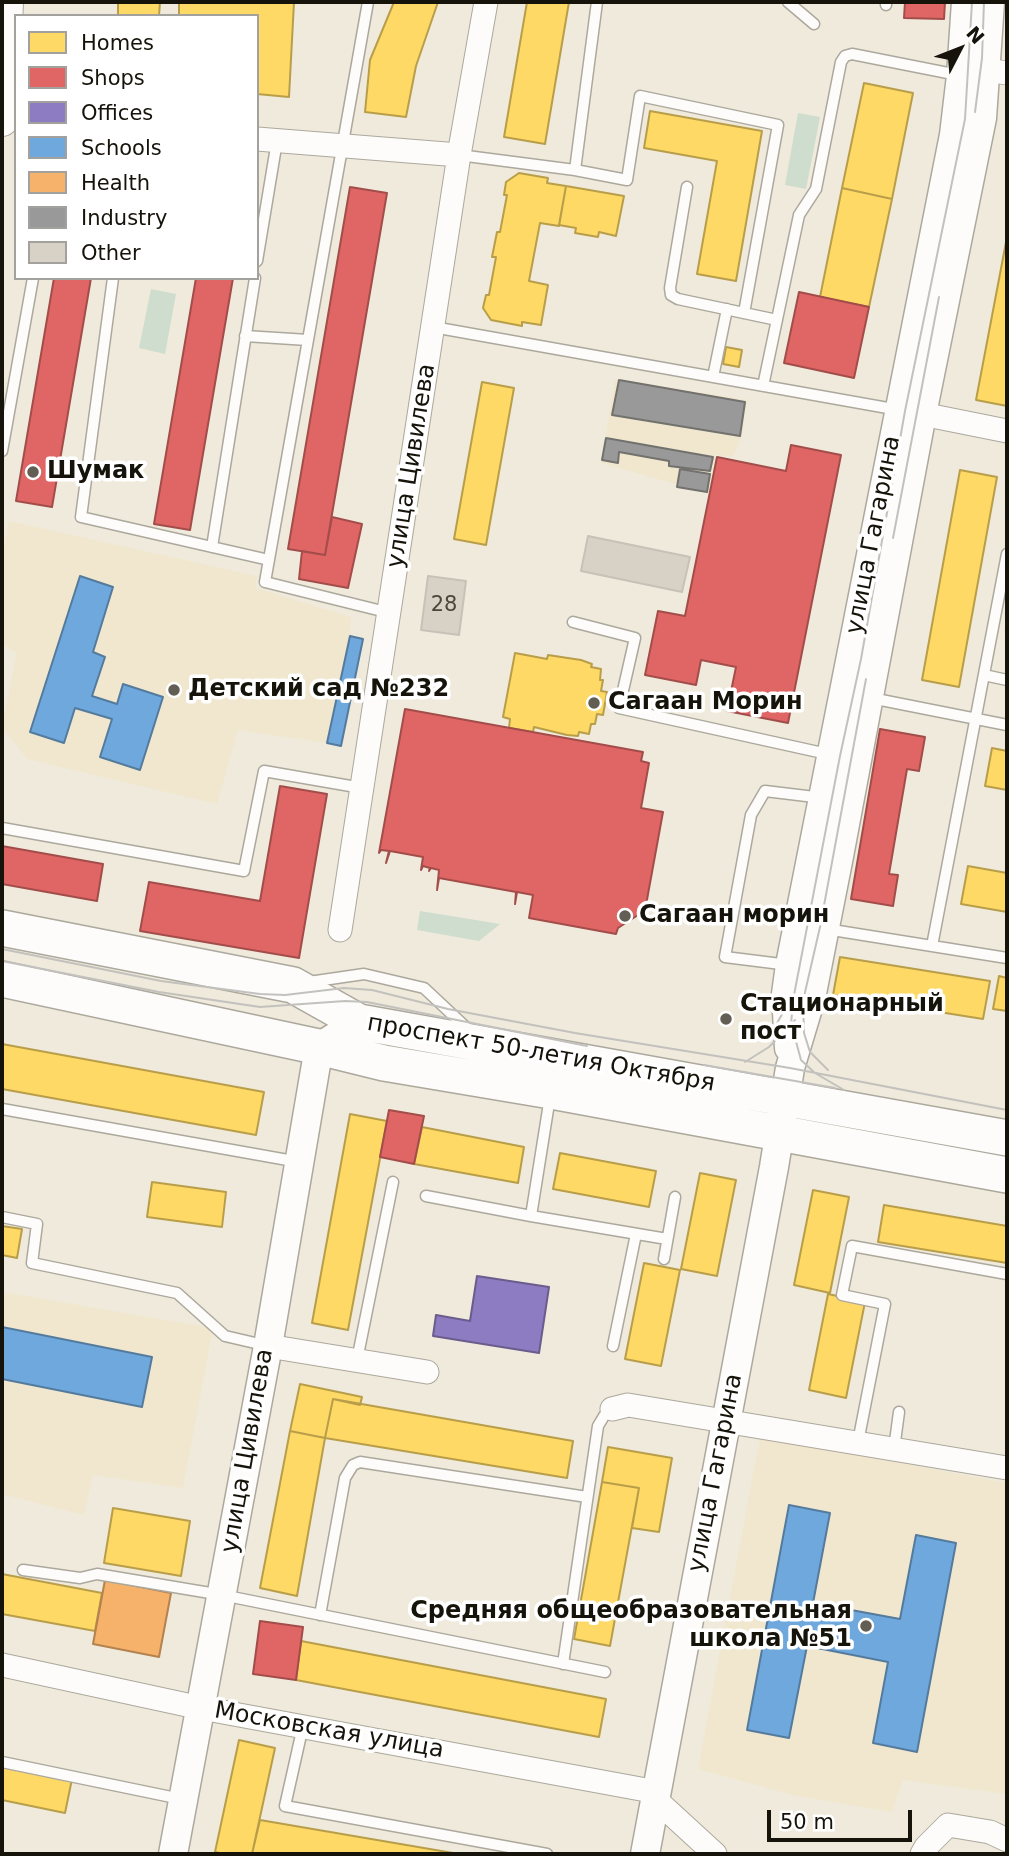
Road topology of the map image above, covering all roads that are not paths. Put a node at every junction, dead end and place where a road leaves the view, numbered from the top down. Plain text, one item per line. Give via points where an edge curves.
1 (7, 2) edge
2 (368, 2) edge
3 (486, 2) edge
4 (597, 2) edge
5 (788, 2) edge
6 (966, 2) edge
7 (990, 2) edge
8 (814, 24) dead end
9 (985, 75) edge
10 (2, 120) edge
11 (267, 140) edge
12 (344, 146) junction
13 (459, 155) junction
14 (575, 170) junction
15 (687, 187) dead end
16 (259, 237) edge
17 (33, 280) edge
18 (113, 280) edge
19 (255, 280) edge
20 (727, 309) junction
21 (744, 313) junction
22 (777, 320) junction
23 (433, 327) junction
24 (245, 337) junction
25 (308, 340) junction
26 (713, 377) junction
27 (763, 386) junction
28 (911, 412) junction
29 (1007, 431) edge
30 (2, 451) edge
31 (212, 547) junction
32 (1007, 554) edge
33 (268, 560) junction
34 (390, 613) junction
35 (573, 622) dead end
36 (984, 675) junction
37 (1007, 680) edge
38 (868, 697) junction
39 (975, 718) junction
40 (1007, 725) edge
41 (845, 757) junction
42 (362, 788) junction
43 (837, 799) junction
44 (2, 828) edge
45 (2, 928) edge
46 (824, 928) junction
47 (340, 930) dead end
48 (932, 946) junction
49 (1007, 958) edge
50 (804, 967) junction
51 (2, 979) edge
52 (293, 985) junction
53 (359, 1022) junction
54 (481, 1042) junction
55 (319, 1047) junction
56 (551, 1091) junction
57 (785, 1100) junction
58 (2, 1109) edge
59 (1007, 1138) edge
60 (299, 1163) junction
61 (1007, 1175) edge
62 (393, 1182) dead end
63 (426, 1196) dead end
64 (675, 1197) dead end
65 (531, 1216) junction
66 (2, 1217) edge
67 (636, 1234) junction
68 (667, 1239) junction
69 (664, 1259) dead end
70 (1007, 1274) edge
71 (268, 1346) junction
72 (613, 1346) dead end
73 (357, 1360) junction
74 (427, 1372) dead end
75 (612, 1409) joint
76 (900, 1412) dead end
77 (726, 1420) junction
78 (858, 1442) junction
79 (894, 1449) junction
80 (1007, 1468) edge
81 (587, 1497) junction
82 (23, 1570) dead end
83 (222, 1595) junction
84 (320, 1615) junction
85 (563, 1664) junction
86 (2, 1665) edge
87 (605, 1672) dead end
88 (201, 1707) junction
89 (303, 1726) junction
90 (2, 1762) edge
91 (656, 1795) junction
92 (183, 1799) junction
93 (1007, 1839) edge
94 (173, 1854) edge
95 (547, 1854) edge
96 (645, 1854) edge
97 (715, 1854) edge
98 (922, 1854) edge

1 - 10 main road
2 - 12 lane
3 - 13 street, улица Цивилева
4 - 14 lane
5 - 8 lane
6 - 9 street, улица Гагарина
7 - 9 street, улица Гагарина
9 - 22 lane via 845,56 816,189 799,215
9 - 28 street, улица Гагарина via 982,118
11 - 12 street
11 - 16 lane
12 - 13 street
12 - 25 lane
13 - 14 lane
13 - 23 street, улица Цивилева
14 - 21 lane via 627,180 640,96 778,125
15 - 20 lane via 671,295
17 - 30 lane
18 - 31 lane via 81,517
19 - 24 lane
20 - 21 lane
20 - 26 lane
21 - 22 lane
22 - 27 lane
23 - 26 lane
23 - 34 street, улица Цивилева
24 - 25 lane
24 - 31 lane
25 - 33 lane
26 - 27 lane
27 - 28 lane
28 - 29 street
28 - 38 street, улица Гагарина
28 - 41 street, улица Гагарина
31 - 33 lane
32 - 36 lane
33 - 34 lane via 265,582
34 - 42 street, улица Цивилева
35 - 41 lane via 635,638 619,708
36 - 37 lane
36 - 39 lane
38 - 39 lane
38 - 41 street, улица Гагарина
39 - 40 lane
39 - 48 lane
41 - 43 street, улица Гагарина
42 - 44 lane via 264,771 244,871
42 - 47 street, улица Цивилева
43 - 46 street, улица Гагарина
43 - 50 street, улица Гагарина
43 - 50 lane via 765,791 751,815 725,957
45 - 52 main road, проспект 50-летия Октября
46 - 48 lane
46 - 50 street, улица Гагарина
48 - 49 lane
50 - 57 street, улица Гагарина via 811,998
50 - 57 street, улица Гагарина via 786,994
51 - 55 main road, проспект 50-летия Октября
52 - 53 main road, проспект 50-летия Октября
52 - 54 lane via 364,974 424,988
53 - 54 main road, проспект 50-летия Октября
53 - 55 street
54 - 57 main road, проспект 50-летия Октября
55 - 56 main road, проспект 50-летия Октября via 384,1063
55 - 60 street, улица Цивилева
56 - 57 main road, проспект 50-летия Октября
56 - 65 lane
57 - 59 main road, проспект 50-летия Октября
57 - 61 main road, проспект 50-летия Октября
57 - 77 street, улица Гагарина
58 - 60 lane
60 - 71 street, улица Цивилева
62 - 73 lane
63 - 65 lane
64 - 68 lane
65 - 67 lane
66 - 71 lane via 37,1224 32,1263 177,1293 225,1336
67 - 68 lane
67 - 72 lane
68 - 69 lane
70 - 78 lane via 852,1245 842,1295 885,1304
71 - 73 street
71 - 83 street, улица Цивилева
73 - 74 street
75 - 77 street via 628,1405
75 - 81 lane via 598,1426
76 - 79 lane
77 - 78 street
77 - 91 street, улица Гагарина
78 - 79 street
79 - 80 street
81 - 84 lane via 360,1462 345,1478
81 - 85 lane
82 - 83 lane via 79,1578 97,1574
83 - 84 lane
83 - 88 street, улица Цивилева
84 - 85 lane
85 - 87 lane
86 - 88 street, Московская улица
88 - 89 street, Московская улица
88 - 92 street, улица Цивилева
89 - 91 street, Московская улица
89 - 95 lane via 285,1806
90 - 92 lane
91 - 96 street, улица Гагарина
91 - 97 street
92 - 94 street, улица Цивилева
93 - 98 street via 948,1825

